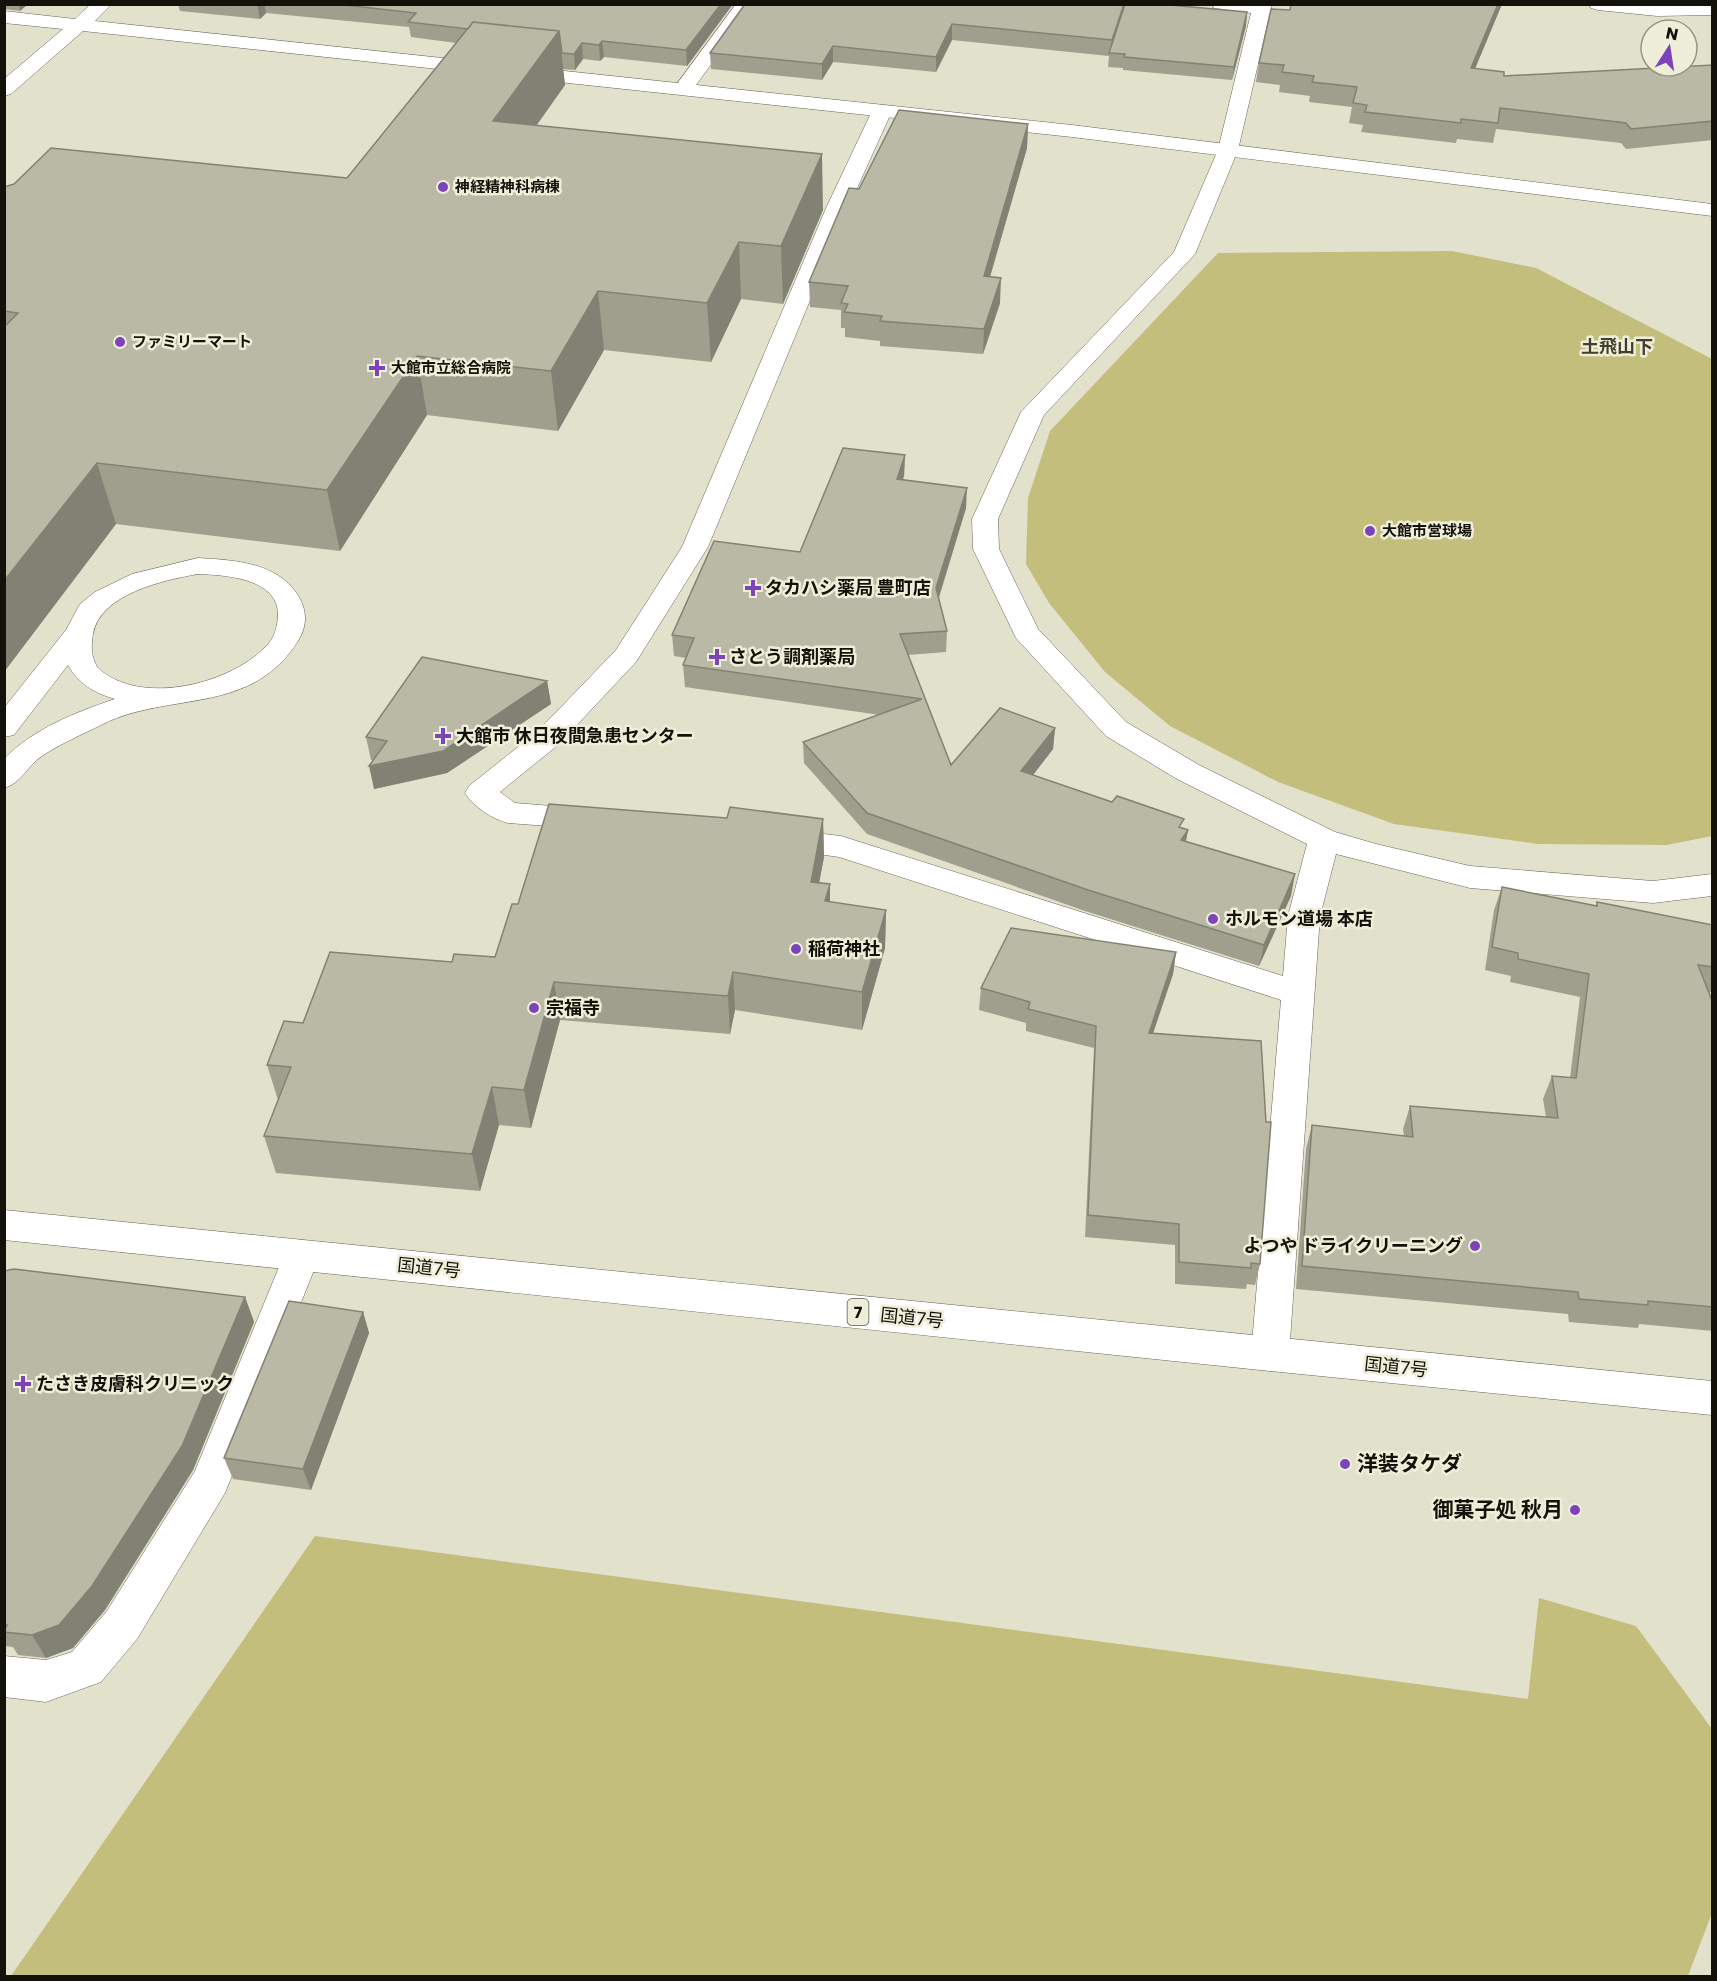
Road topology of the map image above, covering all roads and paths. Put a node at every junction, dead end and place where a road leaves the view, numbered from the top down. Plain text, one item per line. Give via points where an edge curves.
1 (103, 4) edge
2 (746, 4) edge
3 (1221, 4) edge
4 (1598, 4) edge
5 (1262, 7) edge
6 (1713, 10) edge
7 (4, 17) edge
8 (78, 25) junction
9 (684, 88) junction
10 (4, 90) edge
11 (882, 111) junction
12 (1228, 150) junction
13 (1713, 210) edge
14 (77, 634) junction
15 (150, 697) junction
16 (4, 728) edge
17 (4, 778) edge
18 (621, 821) edge
19 (748, 835) edge
20 (1324, 839) junction
21 (1713, 885) edge
22 (1298, 993) junction
23 (4, 1225) edge
24 (302, 1255) junction
25 (1270, 1355) junction
26 (1713, 1398) edge
27 (4, 1676) edge

1 - 8 main road
2 - 9 main road
3 - 5 main road
4 - 6 main road
5 - 12 main road
7 - 8 main road
8 - 9 main road
8 - 10 main road
9 - 11 main road
11 - 12 main road
11 - 18 main road via 695,547 626,656 548,738 480,793 508,813
12 - 13 main road
12 - 20 main road via 1184,254 1033,412 986,519 986,549 1026,632 1116,729 1188,772
14 - 15 main road via 77,657 90,676 116,690
14 - 15 main road via 88,614 108,596 134,581 165,571 198,566 229,568 257,575 278,587 290,603 293,625 282,648 260,669 227,685 198,693
14 - 16 main road
15 - 17 main road via 95,716 30,750
19 - 22 main road via 841,847
20 - 21 main road via 1470,877 1653,892
20 - 22 main road via 1304,916
22 - 25 main road
23 - 24 main road, 国道7号 / 7
24 - 25 main road, 国道7号 / 7
24 - 27 main road via 211,1480 122,1625 86,1668 46,1681
25 - 26 main road, 国道7号 / 7

